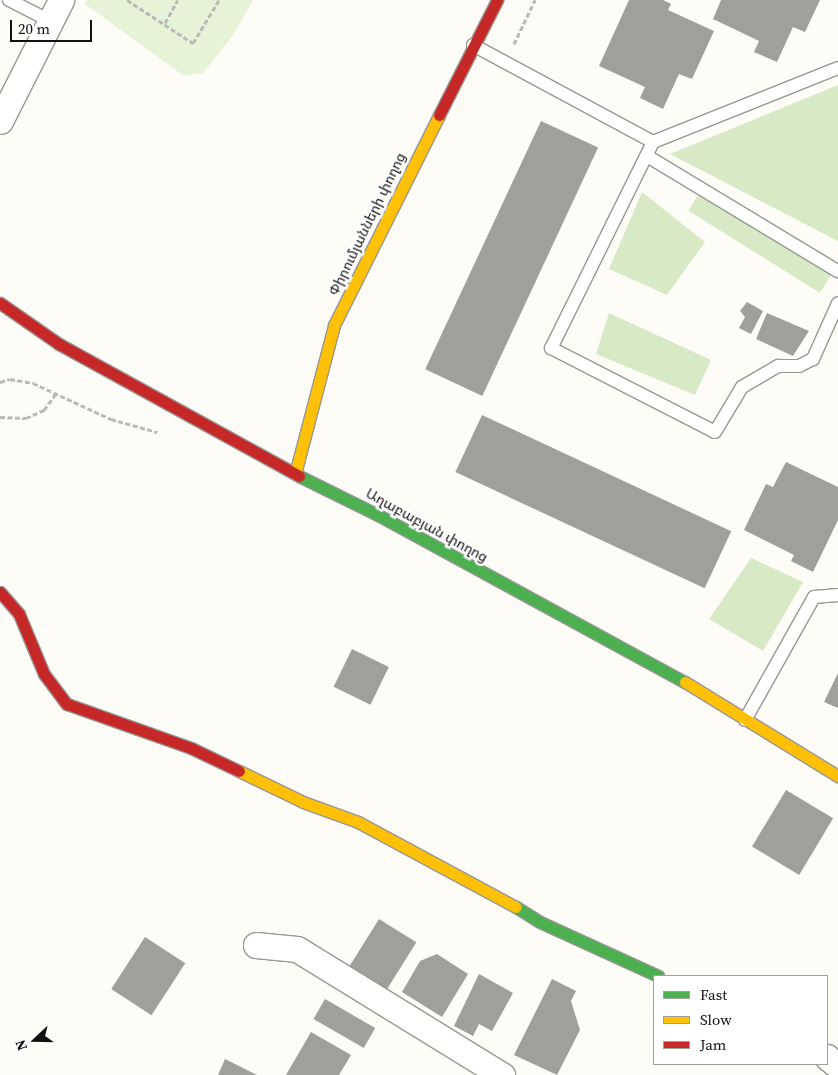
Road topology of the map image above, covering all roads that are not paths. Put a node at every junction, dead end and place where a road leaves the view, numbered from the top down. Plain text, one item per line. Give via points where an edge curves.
1 (9, 0) edge
2 (496, 0) edge
3 (55, 10) edge
4 (472, 45) junction
5 (838, 68) edge
6 (0, 121) edge
7 (653, 142) junction
8 (647, 156) junction
9 (838, 271) edge
10 (0, 303) edge
11 (838, 303) edge
12 (295, 474) junction
13 (0, 592) edge
14 (838, 595) edge
15 (745, 720) junction
16 (838, 776) edge
17 (256, 945) dead end
18 (656, 975) edge
19 (828, 1058) edge
20 (838, 1066) edge
21 (502, 1075) edge

1 - 3 lane
2 - 4 street, Փիրումյանների փողոց
3 - 6 street
4 - 7 lane
4 - 12 street, Փիրումյանների փողոց via 334,325
5 - 7 lane
7 - 8 lane
8 - 9 lane
8 - 11 lane via 550,348 714,432 742,387 778,366 799,366 813,359
10 - 12 street, Աղաբաբյան փողոց via 59,344
12 - 15 street, Աղաբաբյան փողոց via 380,516 660,667
13 - 18 street via 18,614 44,674 67,704 191,748 303,802 358,822 485,888 540,922
14 - 15 lane via 814,597
15 - 16 street, Աղաբաբյան փողոց
17 - 21 street via 297,949
19 - 20 street

